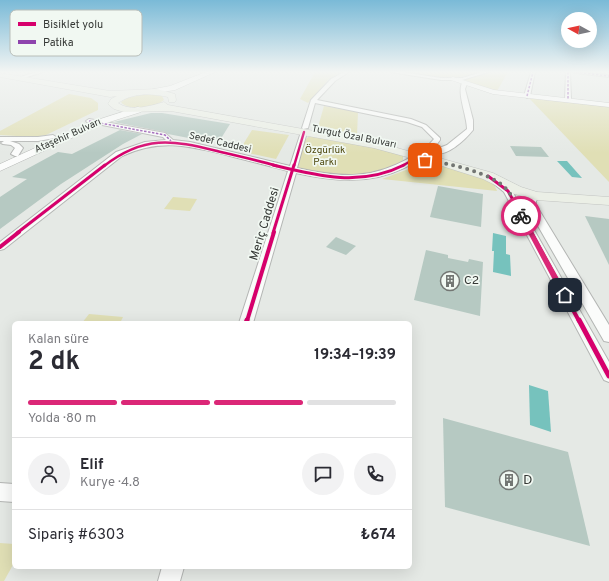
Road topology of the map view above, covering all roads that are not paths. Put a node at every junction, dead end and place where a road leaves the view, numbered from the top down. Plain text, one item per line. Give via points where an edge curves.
1 (106, 99) edge
2 (117, 99) edge
3 (171, 99) edge
4 (174, 99) edge
5 (465, 99) edge
6 (559, 99) edge
7 (568, 100) joint
8 (313, 101) joint
9 (114, 103) junction
10 (609, 105) edge
11 (153, 108) junction
12 (138, 110) junction
13 (93, 122) junction
14 (305, 130) junction
15 (53, 137) junction
16 (0, 139) edge
17 (171, 141) junction
18 (0, 143) edge
19 (15, 154) junction
20 (425, 154) junction
21 (0, 161) edge
22 (0, 168) edge
23 (292, 169) junction
24 (488, 176) junction
25 (609, 194) edge
26 (536, 196) junction
27 (609, 201) edge
28 (4, 239) edge
29 (0, 247) edge
30 (247, 321) edge
31 (609, 337) edge
32 (609, 376) edge
33 (0, 492) edge
34 (12, 493) edge
35 (172, 569) edge
36 (169, 581) edge

1 - 9 main road, Turgut Özal Bulvarı
2 - 9 main road, Turgut Özal Bulvarı
3 - 11 main road, Turgut Özal Bulvarı
4 - 14 main road, Turgut Özal Bulvarı via 183,106
5 - 20 street, Sedef Caddesi via 470,130 450,147
6 - 7 street
7 - 10 street
8 - 14 street, Meriç Caddesi
8 - 20 street via 392,116 424,126 438,139
9 - 12 main road, Turgut Özal Bulvarı via 121,109
9 - 13 street, Ataşehir Bulvarı
11 - 12 main road, Turgut Özal Bulvarı
11 - 14 main road, Turgut Özal Bulvarı via 171,108
12 - 13 street, Ataşehir Bulvarı
13 - 15 street, Ataşehir Bulvarı
13 - 17 street via 164,135
13 - 22 street, Ataşehir Bulvarı
14 - 20 main road, Turgut Özal Bulvarı
14 - 23 street, Meriç Caddesi
15 - 16 street
15 - 19 street, Ataşehir Bulvarı
17 - 23 street, Sedef Caddesi
17 - 28 street, Sedef Caddesi via 152,142 119,154
18 - 19 street via 18,146
19 - 21 street, Ataşehir Bulvarı
20 - 23 street, Sedef Caddesi via 394,170 368,177 338,178
20 - 24 main road, Turgut Özal Bulvarı via 443,163
20 - 25 main road, Turgut Özal Bulvarı via 498,174 516,185 531,190
23 - 30 street, Meriç Caddesi
24 - 26 main road, Turgut Özal Bulvarı via 516,190
24 - 32 street via 508,191
26 - 27 main road, Turgut Özal Bulvarı
26 - 31 street via 531,205
28 - 29 street, Sedef Caddesi
33 - 34 street
35 - 36 street

